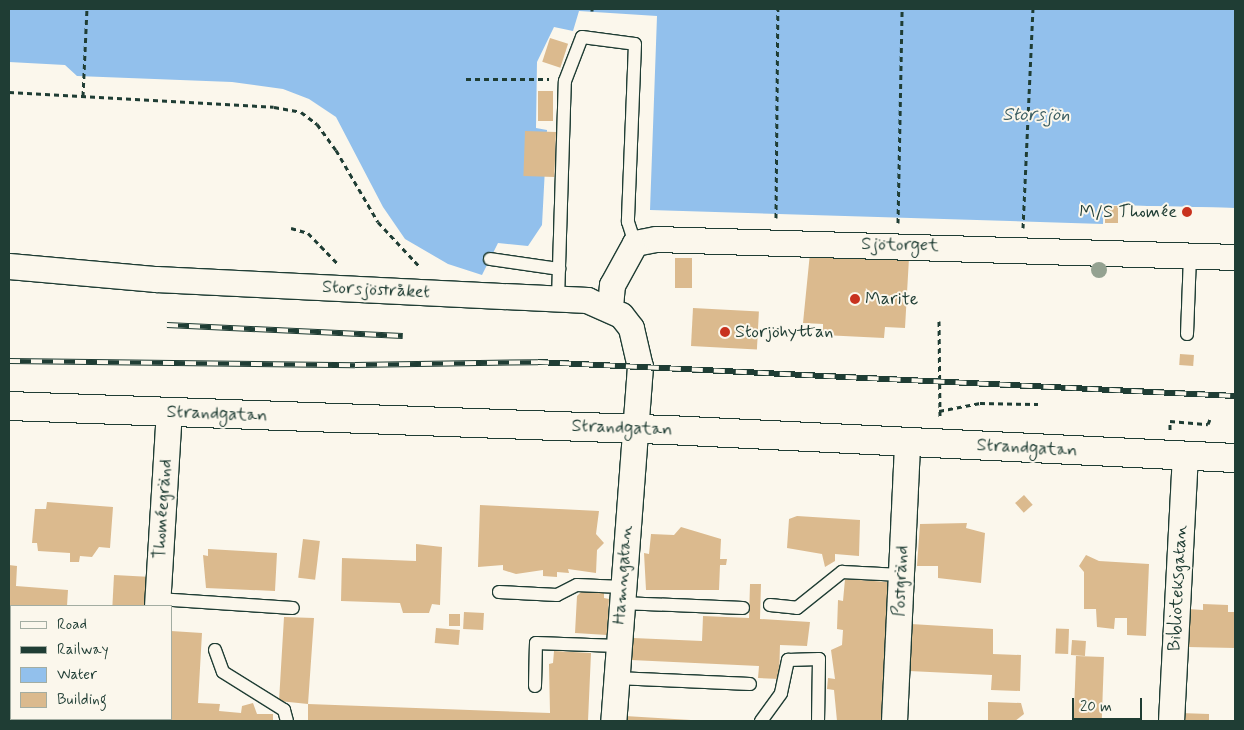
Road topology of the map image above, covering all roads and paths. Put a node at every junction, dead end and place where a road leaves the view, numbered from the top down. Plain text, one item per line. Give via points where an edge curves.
1 (86, 9) edge
2 (778, 9) edge
3 (902, 9) edge
4 (1033, 9) edge
5 (466, 79) dead end
6 (564, 81) junction
7 (9, 92) edge
8 (83, 96) junction
9 (776, 214) dead end
10 (898, 218) dead end
11 (1024, 222) dead end
12 (291, 228) dead end
13 (635, 243) junction
14 (1190, 255) junction
15 (1235, 257) edge
16 (490, 259) dead end
17 (9, 266) edge
18 (559, 269) junction
19 (356, 289) junction
20 (454, 294) junction
21 (558, 299) junction
22 (610, 307) junction
23 (939, 321) dead end
24 (1187, 334) dead end
25 (1038, 404) dead end
26 (9, 406) edge
27 (938, 411) junction
28 (169, 412) junction
29 (634, 429) junction
30 (907, 441) junction
31 (942, 443) junction
32 (1185, 456) junction
33 (1235, 458) edge
34 (901, 575) junction
35 (498, 592) dead end
36 (621, 595) junction
37 (158, 602) edge
38 (770, 605) dead end
39 (293, 608) dead end
40 (743, 608) dead end
41 (618, 646) junction
42 (215, 650) dead end
43 (616, 678) junction
44 (750, 684) dead end
45 (535, 686) dead end
46 (287, 721) edge
47 (613, 721) edge
48 (761, 721) edge
49 (818, 721) edge
50 (894, 721) edge
51 (1171, 721) edge

1 - 8 path
2 - 9 path
3 - 10 path
4 - 11 path
5 - 6 path
6 - 13 lane via 582,38 635,44 628,222
6 - 18 lane
7 - 8 path
8 - 20 path via 301,112 317,124 336,150 395,243
12 - 19 path via 301,228 321,244
13 - 14 street, Sjötorget via 656,239
13 - 22 street via 612,285
14 - 15 street, Sjötorget
14 - 24 lane
16 - 18 lane
17 - 19 street, Storsjöstråket
18 - 21 lane
19 - 20 street, Storsjöstråket
20 - 21 street, Storsjöstråket
21 - 22 street, Storsjöstråket
22 - 29 street via 631,328 637,344 640,366
23 - 27 path
25 - 27 path via 980,403
26 - 28 main road, Strandgatan
27 - 31 path
28 - 29 main road, Strandgatan
28 - 37 street, Thoméegränd
29 - 30 main road, Strandgatan
29 - 36 street, Hamngatan
30 - 31 main road, Strandgatan
30 - 34 street, Postgränd
31 - 32 main road, Strandgatan
32 - 33 main road, Strandgatan
32 - 51 street, Biblioteksgatan
34 - 38 lane via 842,572 797,608
34 - 50 street, Postgränd
35 - 36 lane via 557,595 577,585
36 - 40 lane
36 - 41 street, Hamngatan
37 - 39 lane
41 - 43 street, Hamngatan
41 - 45 lane via 536,643
42 - 46 lane via 223,672 284,710
43 - 44 lane
43 - 47 street, Hamngatan
48 - 49 lane via 781,693 788,660 819,659

